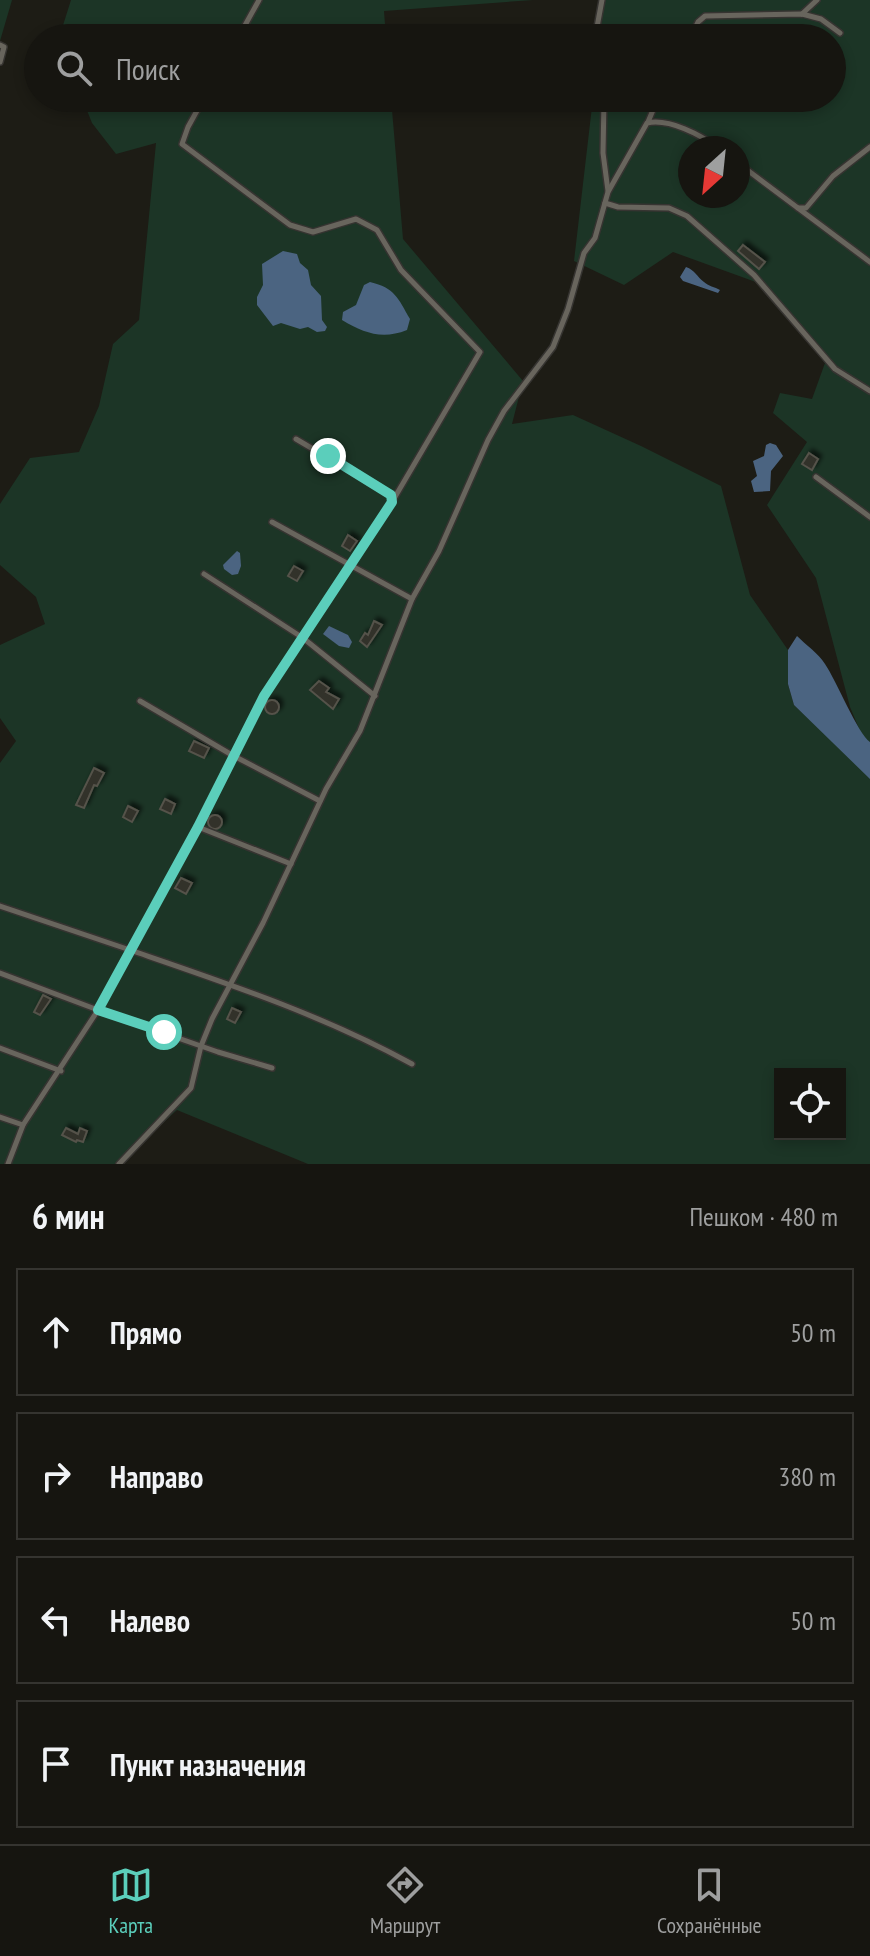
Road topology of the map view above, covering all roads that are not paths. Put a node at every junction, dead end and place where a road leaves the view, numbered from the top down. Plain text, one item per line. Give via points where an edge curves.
1 (259, 0) edge
2 (602, 0) edge
3 (817, 0) edge
4 (802, 14) junction
5 (246, 24) edge
6 (598, 24) edge
7 (697, 24) edge
8 (828, 24) edge
9 (0, 45) edge
10 (0, 62) edge
11 (196, 112) edge
12 (604, 112) edge
13 (652, 112) edge
14 (647, 123) junction
15 (697, 136) edge
16 (870, 147) edge
17 (750, 172) edge
18 (608, 192) junction
19 (605, 203) junction
20 (797, 207) junction
21 (870, 262) edge
22 (870, 391) edge
23 (296, 439) dead end
24 (816, 477) dead end
25 (392, 502) junction
26 (870, 517) edge
27 (272, 522) dead end
28 (350, 567) junction
29 (204, 574) dead end
30 (412, 599) junction
31 (303, 638) junction
32 (375, 696) junction
33 (140, 701) dead end
34 (232, 755) junction
35 (320, 801) junction
36 (198, 827) junction
37 (291, 864) junction
38 (0, 906) edge
39 (130, 950) junction
40 (0, 973) edge
41 (229, 984) junction
42 (98, 1010) junction
43 (201, 1046) junction
44 (0, 1048) edge
45 (412, 1064) dead end
46 (272, 1068) dead end
47 (61, 1071) junction
48 (0, 1117) edge
49 (23, 1125) junction
50 (8, 1164) edge
51 (119, 1164) edge

1 - 5 lane
2 - 6 lane
3 - 4 lane
4 - 7 lane via 705,16
4 - 8 lane
9 - 10 lane
11 - 25 lane via 182,144 290,225 313,232 356,219 377,230 401,270 480,352
12 - 18 lane
13 - 14 lane
14 - 15 lane via 659,120
14 - 18 lane
16 - 20 lane via 833,176 806,208
17 - 20 lane
18 - 19 lane
19 - 22 lane via 669,208 687,216 754,275 835,369
19 - 30 lane via 553,347 498,421
20 - 21 lane
23 - 25 lane via 391,495
24 - 26 lane
25 - 28 lane
27 - 28 lane
28 - 30 lane
28 - 31 lane
29 - 31 lane
30 - 32 lane
31 - 32 lane
31 - 34 lane
32 - 35 lane
33 - 34 lane
34 - 35 lane
34 - 36 lane
35 - 37 lane
36 - 37 lane
36 - 39 lane
37 - 41 lane
38 - 39 lane
39 - 41 lane
39 - 42 lane
40 - 42 lane
41 - 43 lane
41 - 45 lane via 366,1039
42 - 43 lane
42 - 47 lane
43 - 46 lane
43 - 51 lane via 191,1088
44 - 47 lane
47 - 49 lane
48 - 49 lane
49 - 50 lane

